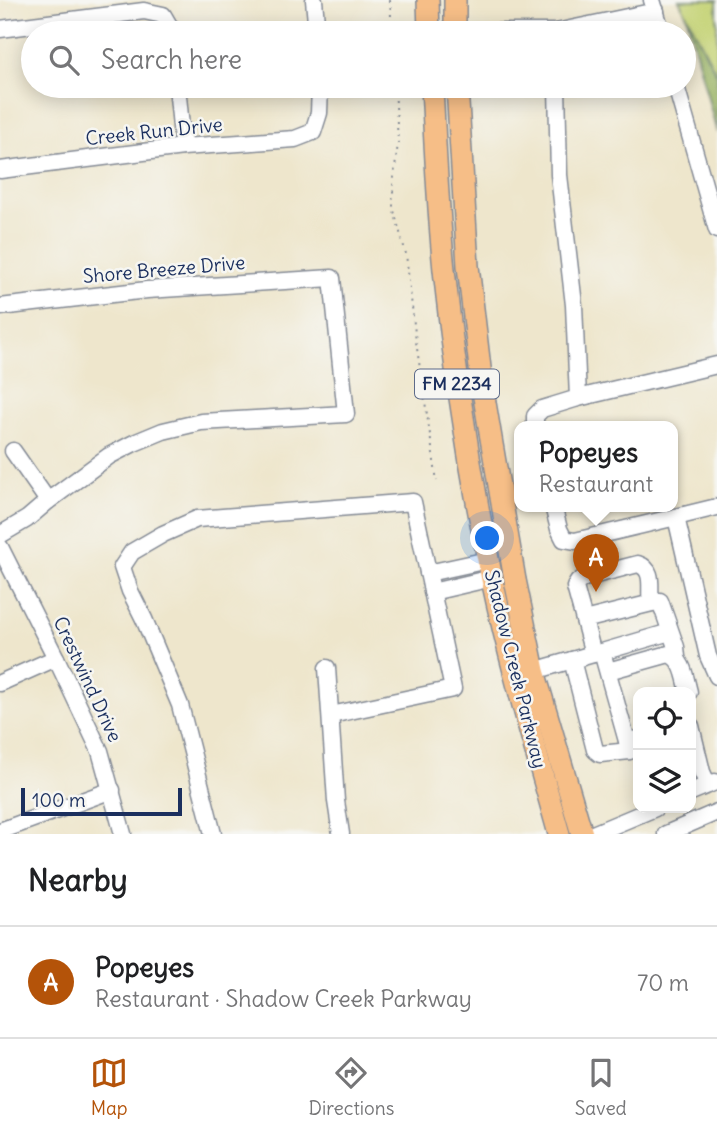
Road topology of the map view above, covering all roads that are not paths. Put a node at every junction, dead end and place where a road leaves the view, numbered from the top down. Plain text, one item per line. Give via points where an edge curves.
1 (314, 0) edge
2 (428, 0) edge
3 (455, 0) edge
4 (654, 6) edge
5 (64, 21) edge
6 (166, 21) edge
7 (316, 21) edge
8 (429, 21) edge
9 (455, 21) edge
10 (600, 21) edge
11 (21, 26) edge
12 (0, 29) edge
13 (178, 98) edge
14 (320, 98) edge
15 (433, 98) edge
16 (458, 98) edge
17 (557, 98) edge
18 (679, 98) edge
19 (183, 147) junction
20 (0, 170) edge
21 (717, 230) edge
22 (0, 307) edge
23 (717, 365) edge
24 (578, 398) junction
25 (535, 421) edge
26 (13, 451) dead end
27 (48, 501) junction
28 (717, 507) edge
29 (555, 512) edge
30 (676, 517) junction
31 (0, 535) edge
32 (0, 547) edge
33 (490, 569) junction
34 (428, 573) junction
35 (432, 592) junction
36 (651, 603) junction
37 (584, 620) junction
38 (670, 632) junction
39 (597, 653) junction
40 (677, 657) junction
41 (56, 658) junction
42 (572, 660) junction
43 (327, 668) dead end
44 (534, 671) junction
45 (608, 671) junction
46 (717, 676) edge
47 (0, 683) edge
48 (688, 687) edge
49 (331, 716) junction
50 (633, 743) edge
51 (696, 761) edge
52 (712, 783) edge
53 (112, 790) junction
54 (717, 812) edge
55 (642, 813) edge
56 (0, 831) edge
57 (124, 834) edge
58 (213, 834) edge
59 (341, 834) edge
60 (559, 834) edge
61 (582, 834) edge
62 (593, 834) edge
63 (666, 834) edge

1 - 7 street
2 - 8 main road
3 - 9 main road
4 - 10 street
5 - 6 street via 144,11 163,15
11 - 12 street
13 - 19 street
14 - 19 street, Creek Run Drive via 313,132 295,139
15 - 33 main road, Shadow Creek Parkway / FM 2234 via 456,374
16 - 44 main road, Shadow Creek Parkway / FM 2234 via 468,267 482,385
17 - 24 street via 559,175 574,304
18 - 21 street
19 - 20 street, Creek Run Drive
22 - 27 street, Shore Breeze Drive via 147,290 332,278 346,414 201,422 163,431 109,456
23 - 24 street
24 - 25 street via 542,409
26 - 27 street
27 - 31 street
28 - 30 street
29 - 30 street via 564,539 575,541
30 - 46 street via 708,656
32 - 41 street, Crestwind Drive
33 - 34 street
33 - 35 street
33 - 60 main road, Shadow Creek Parkway / FM 2234
34 - 35 street
34 - 58 street via 413,502 197,519 132,552 122,567 180,705
35 - 49 street via 453,688
36 - 37 street
36 - 37 street via 647,570 638,564 578,582 575,587
36 - 38 street via 660,601
37 - 39 street
38 - 39 street
38 - 40 street
39 - 42 street
39 - 45 street
40 - 45 street via 669,654
40 - 48 street
41 - 47 street
41 - 53 street, Crestwind Drive via 100,751
42 - 44 street
42 - 50 street via 595,750 604,754
43 - 49 street
44 - 61 main road, Shadow Creek Parkway / FM 2234
45 - 50 street
49 - 59 street
51 - 52 street
53 - 56 street
53 - 57 street, Crestwind Drive
54 - 63 street
55 - 62 street

